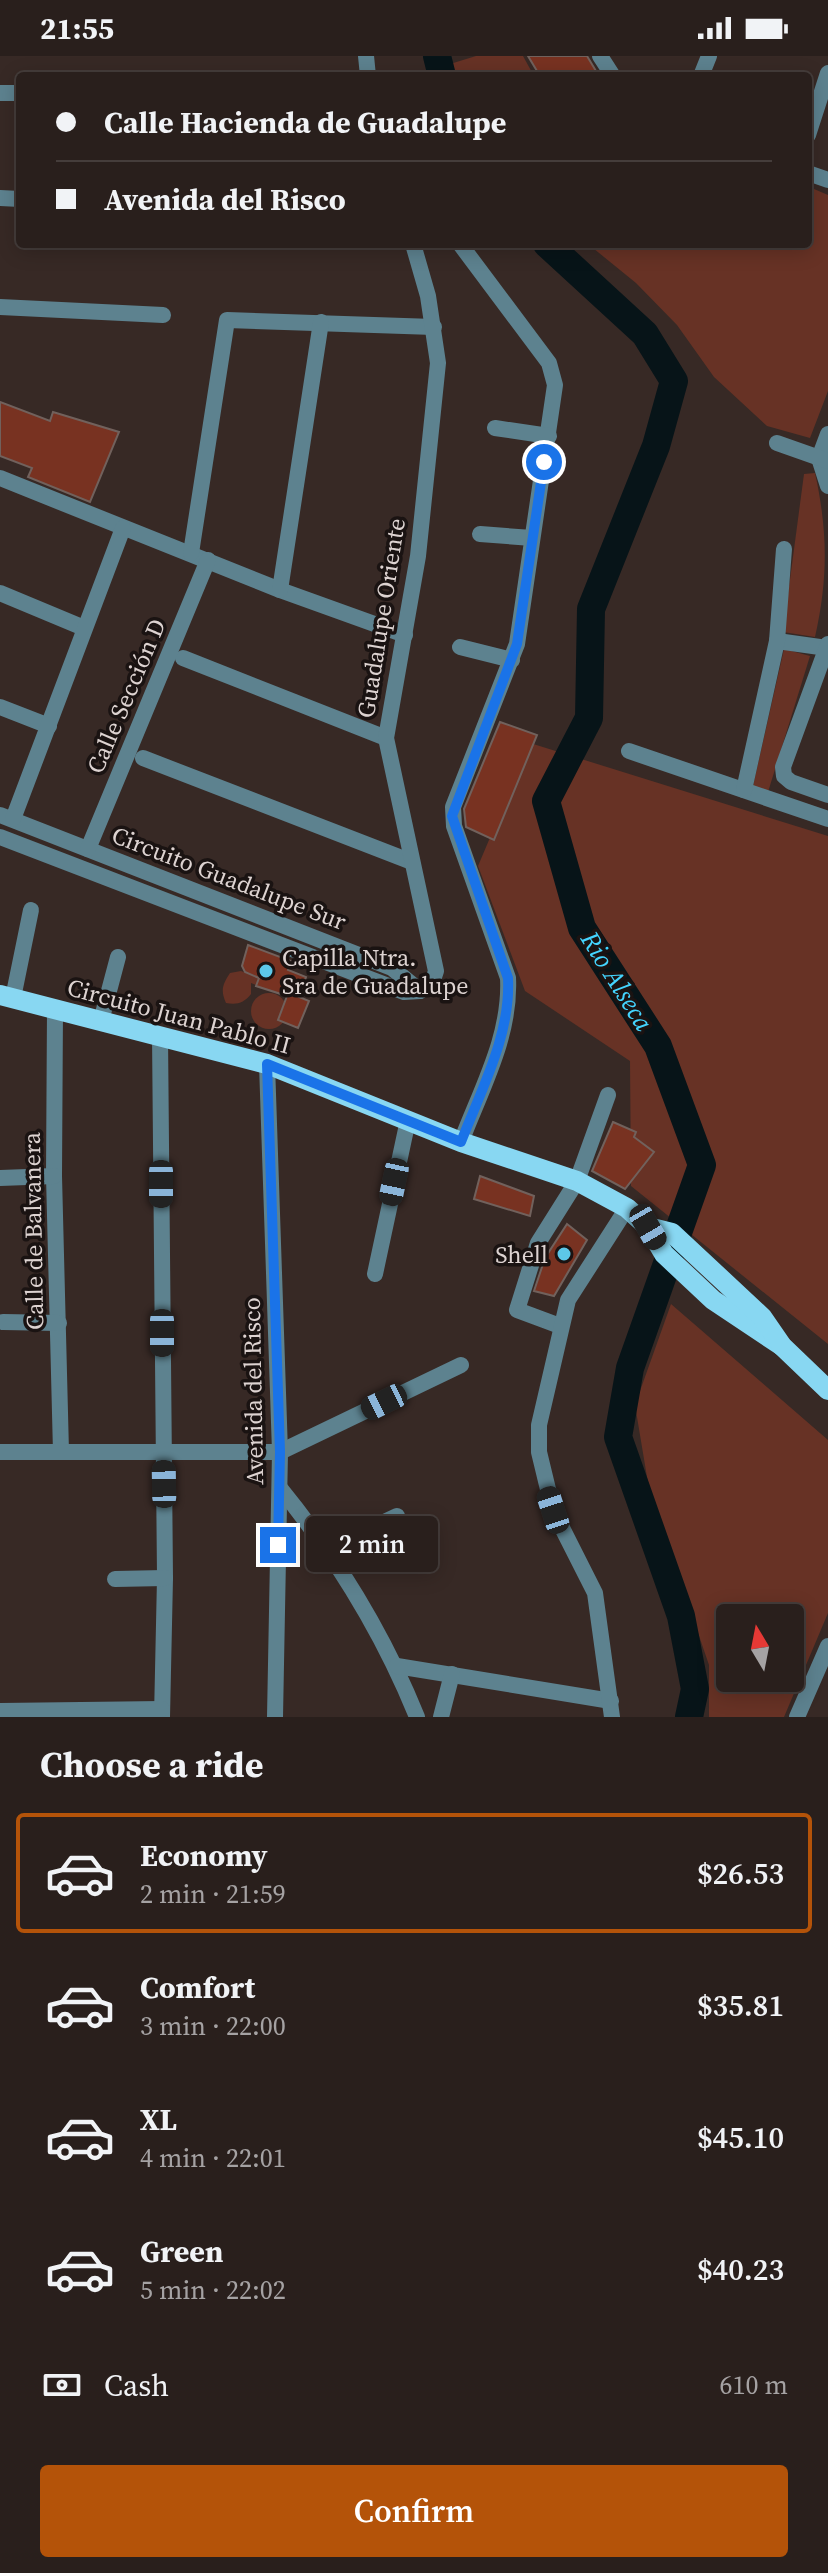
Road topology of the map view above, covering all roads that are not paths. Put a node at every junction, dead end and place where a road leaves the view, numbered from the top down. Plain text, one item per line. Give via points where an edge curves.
1 (828, 73) edge
2 (812, 123) edge
3 (414, 248) edge
4 (463, 248) edge
5 (0, 307) edge
6 (163, 315) dead end
7 (321, 322) junction
8 (434, 327) junction
9 (495, 428) dead end
10 (828, 434) edge
11 (549, 436) junction
12 (777, 443) dead end
13 (824, 459) edge
14 (0, 478) edge
15 (828, 486) edge
16 (123, 528) junction
17 (480, 534) dead end
18 (532, 538) junction
19 (784, 549) dead end
20 (191, 553) junction
21 (208, 560) junction
22 (280, 590) junction
23 (0, 593) edge
24 (84, 628) junction
25 (405, 635) junction
26 (777, 641) junction
27 (827, 646) edge
28 (460, 647) dead end
29 (183, 658) dead end
30 (512, 660) junction
31 (0, 707) edge
32 (49, 726) junction
33 (386, 738) junction
34 (629, 751) dead end
35 (143, 758) dead end
36 (744, 790) junction
37 (828, 795) edge
38 (6, 817) edge
39 (828, 819) edge
40 (0, 837) edge
41 (88, 849) junction
42 (412, 862) junction
43 (191, 890) junction
44 (185, 908) junction
45 (31, 910) dead end
46 (118, 957) dead end
47 (420, 991) junction
48 (6, 996) edge
49 (55, 1009) junction
50 (101, 1021) junction
51 (160, 1035) junction
52 (267, 1064) junction
53 (608, 1095) dead end
54 (408, 1120) junction
55 (461, 1142) junction
56 (54, 1176) junction
57 (0, 1178) edge
58 (577, 1181) junction
59 (627, 1208) junction
60 (648, 1227) junction
61 (375, 1274) dead end
62 (3, 1322) dead end
63 (59, 1323) junction
64 (560, 1326) junction
65 (782, 1346) junction
66 (461, 1365) dead end
67 (828, 1390) edge
68 (0, 1452) edge
69 (61, 1452) junction
70 (163, 1452) junction
71 (280, 1452) junction
72 (280, 1488) junction
73 (397, 1516) dead end
74 (329, 1548) junction
75 (165, 1578) junction
76 (115, 1579) dead end
77 (828, 1646) edge
78 (397, 1666) junction
79 (452, 1674) junction
80 (821, 1680) edge
81 (611, 1709) edge
82 (0, 1711) edge
83 (162, 1713) edge
84 (275, 1717) edge
85 (417, 1717) edge
86 (441, 1717) edge
87 (797, 1717) edge

1 - 2 street
3 - 8 street, Guadalupe Oriente
4 - 11 street via 549,363 555,385
5 - 6 street
7 - 8 street
7 - 20 street via 227,320
7 - 22 street
8 - 25 street, Guadalupe Oriente via 434,419
9 - 11 street
10 - 13 street
11 - 18 street
12 - 13 street
13 - 15 street
14 - 16 street
16 - 20 street
16 - 24 street
17 - 18 street
18 - 30 street
19 - 26 street
20 - 21 street
21 - 22 street
21 - 41 street, Calle Sección D
22 - 25 street
23 - 24 street
24 - 32 street
25 - 33 street, Guadalupe Oriente
26 - 27 street
26 - 36 street
27 - 37 street via 783,767 784,776
28 - 30 street
29 - 33 street, Calle Sección D
30 - 55 street via 452,816 509,994 503,1033
31 - 32 street
32 - 38 street
33 - 42 street, Guadalupe Oriente
34 - 36 street
35 - 42 street, Calle Sección D
36 - 39 street
38 - 41 street, Circuito Guadalupe Sur
40 - 44 street, Circuito Guadalupe Sur
41 - 43 street, Circuito Guadalupe Sur
42 - 47 street, Guadalupe Oriente via 436,971 432,983
43 - 44 street
43 - 47 street, Circuito Guadalupe Sur via 392,968
44 - 47 street, Circuito Guadalupe Sur via 404,992
45 - 48 street
46 - 50 street
48 - 49 main road, Circuito Juan Pablo II
49 - 50 main road, Circuito Juan Pablo II
49 - 56 street, Calle de Balvanera
50 - 51 main road, Circuito Juan Pablo II
51 - 52 main road, Circuito Juan Pablo II
51 - 70 street
52 - 54 main road, Circuito Juan Pablo II
52 - 71 street, Avenida del Risco
53 - 58 street
54 - 55 main road, Circuito Juan Pablo II
54 - 61 street
55 - 58 main road, Circuito Juan Pablo II
56 - 57 street
56 - 63 street, Calle de Balvanera
58 - 59 main road, Circuito Juan Pablo II
58 - 64 street via 538,1243 517,1310
59 - 60 main road, Circuito Juan Pablo II
59 - 64 street via 577,1282
60 - 65 main road, Circuito Juan Pablo II via 664,1254 713,1300
60 - 65 main road, Circuito Juan Pablo II via 672,1233 762,1317
62 - 63 street
63 - 69 street, Calle de Balvanera
64 - 81 street via 543,1397 539,1452 553,1510 595,1593
65 - 67 main road, Circuito Juan Pablo II
66 - 71 street
68 - 69 street
69 - 70 street
70 - 71 street
70 - 75 street
71 - 72 street, Avenida del Risco
72 - 74 street
72 - 84 street, Avenida del Risco
73 - 74 street
74 - 78 street
75 - 76 street
75 - 83 street
77 - 80 street
78 - 79 street
78 - 85 street
79 - 81 street
79 - 86 street
80 - 87 street
82 - 83 street

